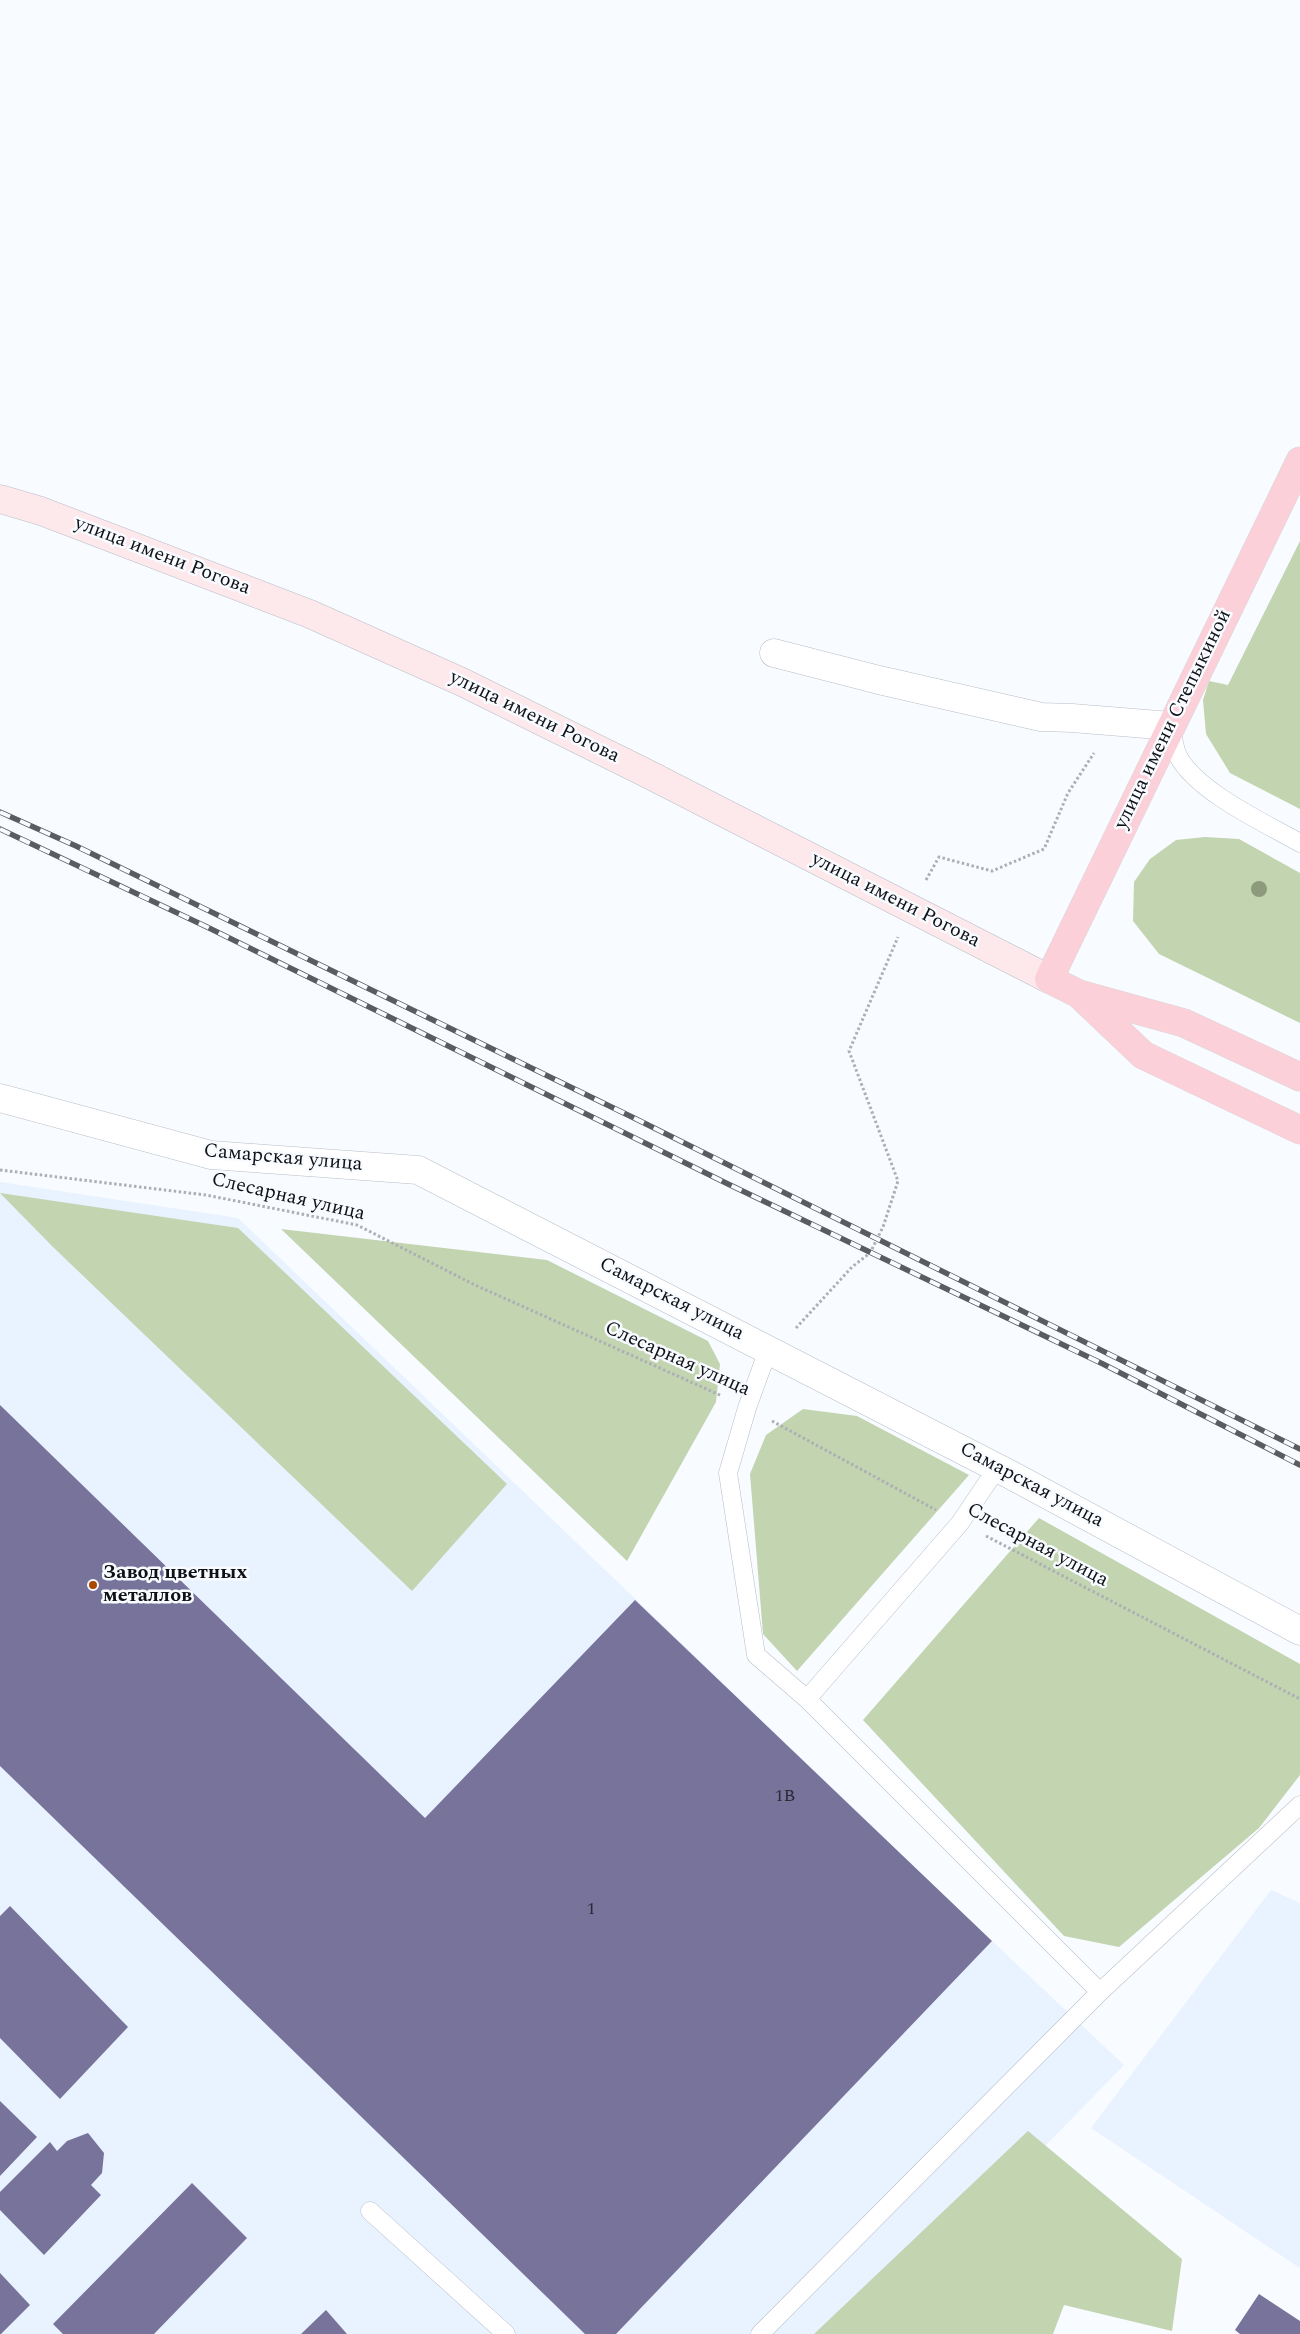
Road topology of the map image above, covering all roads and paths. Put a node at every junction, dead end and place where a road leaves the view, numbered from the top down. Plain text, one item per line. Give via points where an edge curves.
1 (1300, 462) edge
2 (0, 499) edge
3 (774, 653) dead end
4 (1171, 726) junction
5 (1097, 749) dead end
6 (1300, 843) edge
7 (910, 910) junction
8 (1049, 979) junction
9 (1079, 994) junction
10 (1300, 1077) edge
11 (0, 1098) edge
12 (1300, 1130) edge
13 (0, 1170) edge
14 (771, 1351) junction
15 (747, 1408) junction
16 (997, 1468) junction
17 (960, 1523) junction
18 (1300, 1631) edge
19 (807, 1699) junction
20 (1300, 1699) edge
21 (1300, 1805) edge
22 (1100, 1992) junction
23 (370, 2211) dead end
24 (506, 2334) edge
25 (760, 2334) edge

1 - 4 main road, улица имени Степыкиной
2 - 7 main road, улица имени Рогова via 41,511 310,614 462,682
3 - 4 street via 1041,718
4 - 6 lane via 1178,756 1202,784
4 - 8 main road, улица имени Степыкиной
5 - 7 path via 1068,793 1044,849 992,871 939,857
7 - 8 main road, улица имени Рогова
7 - 14 path via 849,1051 898,1181 883,1227 870,1253 852,1267
8 - 9 main road
9 - 10 main road via 1184,1023
9 - 12 main road via 1142,1055
11 - 14 street, Самарская улица via 211,1155 418,1170
13 - 15 path, Слесарная улица via 206,1195 357,1225 475,1285
14 - 15 lane
14 - 16 street, Самарская улица
15 - 17 path, Слесарная улица
15 - 19 lane via 728,1473 756,1655
16 - 17 lane
16 - 18 street, Самарская улица
17 - 19 lane
17 - 20 path, Слесарная улица
19 - 22 lane
21 - 22 lane
22 - 25 lane
23 - 24 lane

